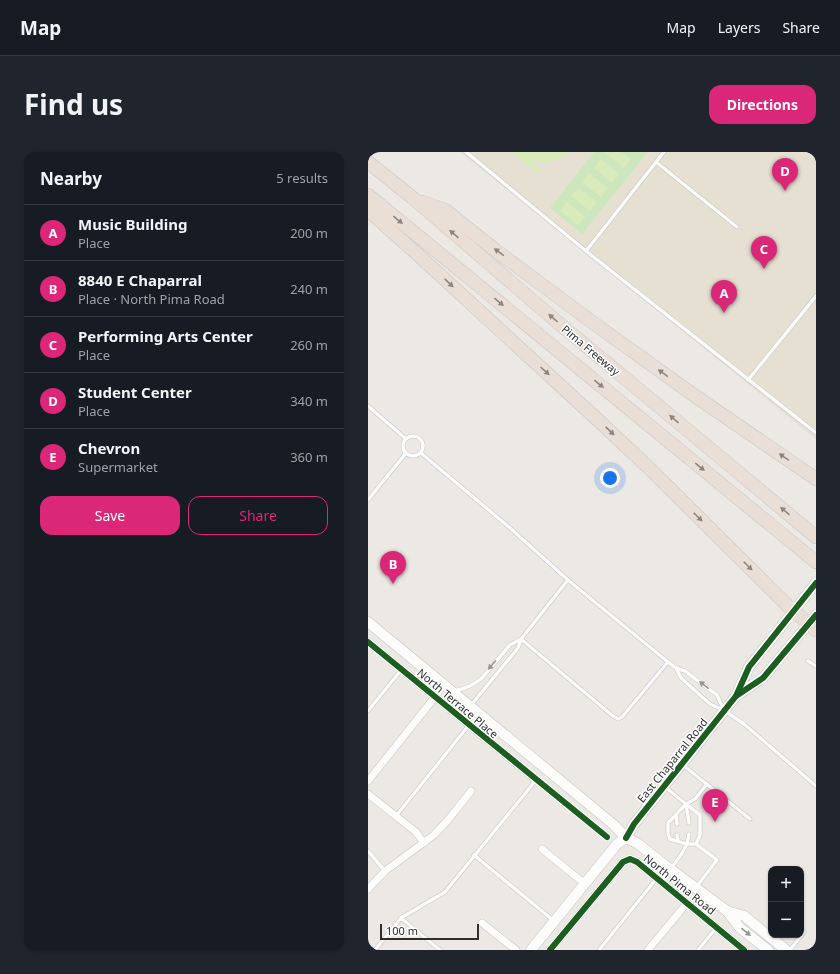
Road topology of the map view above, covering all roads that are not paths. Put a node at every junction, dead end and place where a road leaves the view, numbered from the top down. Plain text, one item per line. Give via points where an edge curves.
1 (466, 152) edge
2 (664, 152) edge
3 (368, 162) edge
4 (656, 162) junction
5 (368, 195) edge
6 (413, 198) junction
7 (368, 210) edge
8 (737, 226) dead end
9 (586, 251) junction
10 (816, 296) edge
11 (748, 380) junction
12 (368, 406) edge
13 (816, 433) edge
14 (406, 439) junction
15 (406, 453) junction
16 (420, 453) junction
17 (816, 479) edge
18 (368, 500) edge
19 (816, 536) edge
20 (816, 562) edge
21 (568, 580) junction
22 (816, 583) edge
23 (794, 611) junction
24 (368, 622) edge
25 (814, 623) edge
26 (521, 639) junction
27 (369, 645) edge
28 (808, 661) dead end
29 (668, 662) junction
30 (816, 666) edge
31 (676, 668) junction
32 (402, 669) junction
33 (453, 691) junction
34 (736, 696) junction
35 (435, 697) junction
36 (471, 706) junction
37 (368, 711) edge
38 (725, 711) junction
39 (469, 725) junction
40 (682, 765) junction
41 (536, 780) joint
42 (368, 781) edge
43 (706, 784) junction
44 (664, 786) junction
45 (816, 786) edge
46 (471, 791) dead end
47 (368, 794) edge
48 (686, 804) junction
49 (676, 815) junction
50 (396, 816) junction
51 (750, 819) dead end
52 (689, 823) dead end
53 (677, 824) dead end
54 (689, 834) dead end
55 (677, 835) dead end
56 (626, 838) junction
57 (678, 841) junction
58 (424, 843) junction
59 (687, 844) junction
60 (696, 844) junction
61 (542, 849) dead end
62 (368, 851) edge
63 (474, 855) junction
64 (670, 869) junction
65 (385, 871) junction
66 (658, 878) junction
67 (585, 884) junction
68 (695, 888) junction
69 (368, 890) edge
70 (687, 903) junction
71 (727, 911) junction
72 (401, 918) junction
73 (554, 921) junction
74 (482, 923) dead end
75 (717, 927) junction
76 (799, 938) edge
77 (375, 950) edge
78 (440, 950) edge
79 (516, 950) edge
80 (531, 950) edge
81 (550, 950) edge
82 (599, 950) edge
83 (648, 950) edge
84 (698, 950) edge
85 (744, 950) edge
86 (768, 950) edge
87 (786, 950) edge
88 (790, 950) edge

1 - 9 lane
2 - 4 lane
3 - 6 highway, Pima Freeway
4 - 8 lane
4 - 9 lane
5 -> 20 highway, Pima Freeway
17 -> 6 highway via 592,322 445,210
19 -> 6 highway, Pima Freeway via 554,320
7 -> 23 highway via 611,432
9 - 11 lane
10 - 11 lane
11 - 13 lane
12 - 14 lane
14 - 15 lane via 403,444
14 - 16 lane via 411,436 420,438 423,444
15 - 16 lane via 412,456
15 - 18 lane
16 - 21 lane
21 - 26 lane
21 - 29 lane
22 - 23 main road, East Chaparral Road
23 - 25 highway
23 - 34 main road, East Chaparral Road via 749,667
24 - 33 main road, North Pima Road
25 - 34 main road, East Chaparral Road via 763,678
26 - 29 lane via 618,718 622,717
26 -> 33 lane via 510,645 476,683 468,688
26 - 36 lane via 518,648
27 - 32 street, North Terrace Place
28 - 30 lane
29 - 31 lane
31 - 38 lane via 681,678 708,702
38 -> 31 lane via 717,695 685,671
32 - 35 street, North Terrace Place
32 - 37 lane
33 - 36 main road, North Pima Road
34 - 38 main road, East Chaparral Road
35 - 39 street, North Terrace Place
35 - 42 street
36 - 56 main road, North Pima Road via 614,825
38 - 40 main road, East Chaparral Road
38 - 45 lane
39 - 41 street, North Terrace Place
39 - 50 lane
40 - 43 lane
40 - 44 main road, East Chaparral Road
41 - 63 lane
43 - 48 lane
43 - 51 lane
44 - 48 lane
44 - 56 main road, East Chaparral Road
46 - 58 street via 448,820
47 - 50 street
48 - 49 lane
48 - 52 lane
48 - 60 lane via 700,815 700,835
49 - 53 lane
49 - 57 lane via 668,823 668,834 670,839
50 - 58 street via 416,832
54 - 59 lane
55 - 57 lane
56 - 64 main road, North Pima Road via 637,843
56 - 67 main road, East Chaparral Road via 617,844
57 - 59 lane
58 - 65 street
59 - 60 lane
59 - 64 lane
60 - 68 lane via 716,860
61 - 67 street
62 - 65 lane
63 - 72 lane via 445,892
63 - 73 lane
64 - 68 main road, North Pima Road
65 - 69 street
66 - 70 street, North Pima Road
66 - 81 street, North Pima Road via 630,858 623,862
66 - 82 lane
67 - 73 main road, East Chaparral Road
68 - 71 main road, North Pima Road
70 - 75 street, North Pima Road
70 - 83 street
71 -> 86 main road, North Pima Road via 740,928
71 - 87 main road, North Pima Road via 744,916
72 - 77 lane
72 - 78 lane
73 - 80 main road, East Chaparral Road
74 - 79 street
75 - 84 lane
75 - 85 street, North Pima Road
76 - 88 lane

